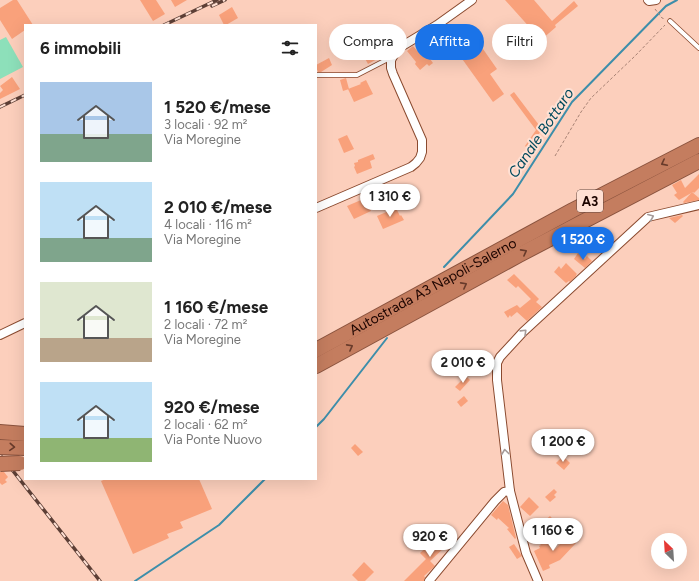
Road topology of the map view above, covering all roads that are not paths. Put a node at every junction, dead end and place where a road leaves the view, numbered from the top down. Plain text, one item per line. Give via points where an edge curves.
1 (472, 0) edge
2 (670, 21) road end
3 (407, 43) edge
4 (699, 48) edge
5 (386, 60) edge
6 (392, 60) edge
7 (317, 75) edge
8 (699, 145) edge
9 (699, 161) edge
10 (699, 205) edge
11 (317, 208) edge
12 (24, 323) edge
13 (0, 334) edge
14 (317, 349) edge
15 (317, 365) edge
16 (0, 432) edge
17 (24, 434) edge
18 (0, 447) edge
19 (24, 448) edge
20 (23, 463) edge
21 (0, 464) edge
22 (510, 490) junction
23 (430, 581) edge
24 (538, 581) edge

1 - 3 street
2 - 4 lane
5 - 7 lane via 357,75
6 - 11 street via 393,74 422,140 420,158 410,167
8 -> 14 highway, Autostrada A3 Napoli-Salerno / A3 via 573,210
15 -> 9 highway, Autostrada A3 Napoli-Salerno / A3
22 -> 10 street via 497,380 497,363 500,357 523,332 648,217
12 - 13 street
16 - 17 highway
18 -> 19 highway
20 - 21 highway, bridge
22 - 23 street via 495,501
22 - 24 street via 526,552

